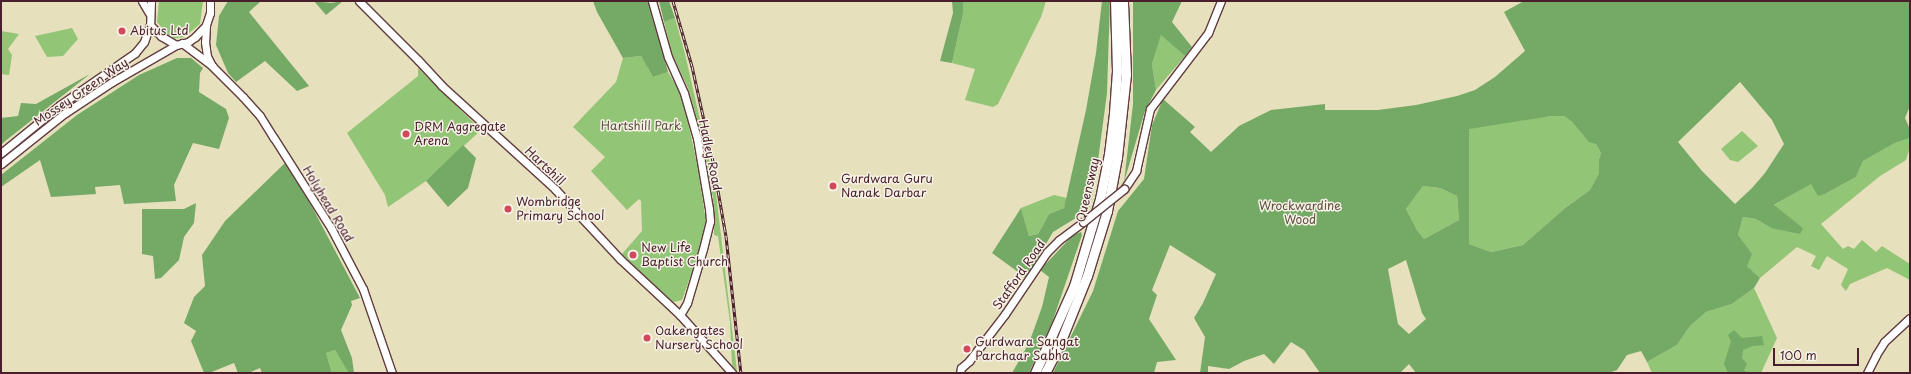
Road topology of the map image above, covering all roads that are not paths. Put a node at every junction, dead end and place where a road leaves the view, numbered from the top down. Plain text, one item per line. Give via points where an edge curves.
1 (142, 1) edge
2 (151, 1) edge
3 (359, 1) edge
4 (652, 1) edge
5 (1115, 1) edge
6 (1123, 1) edge
7 (1222, 1) edge
8 (212, 2) edge
9 (150, 13) junction
10 (150, 25) junction
11 (206, 25) junction
12 (179, 44) junction
13 (212, 66) junction
14 (1, 152) edge
15 (1, 164) edge
16 (680, 315) junction
17 (1910, 318) edge
18 (961, 370) edge
19 (392, 373) edge
20 (732, 373) edge
21 (1035, 373) edge
22 (1045, 373) edge
23 (1867, 373) edge

1 - 9 street
2 - 9 street, Mossey Green Way
3 - 16 street, Hartshill via 442,86 545,179 620,259
4 - 16 street, Hadley Road via 668,57 684,93 697,138 710,221 687,303
5 - 21 highway, Queensway via 1117,71 1114,113 1100,199 1074,286
6 - 22 highway, Queensway via 1126,34 1125,80 1117,158 1107,211 1087,276
7 - 18 street, Stafford Road, bridge via 1208,33 1150,109 1136,171 1124,189 1047,252 1005,314
8 - 11 street
9 - 10 street, Mossey Green Way
10 - 12 street, Holyhead Road via 160,36
10 - 14 street, Mossey Green Way via 143,45 131,57 60,105
11 - 12 street, Mossey Green Way via 195,37
11 - 13 street, Holyhead Road via 206,49
12 - 13 street, Holyhead Road
12 - 15 street, Mossey Green Way via 112,82 66,113
13 - 19 street, Holyhead Road via 260,116 331,228 363,290
16 - 20 street, Hartshill
17 - 23 street via 1884,342

